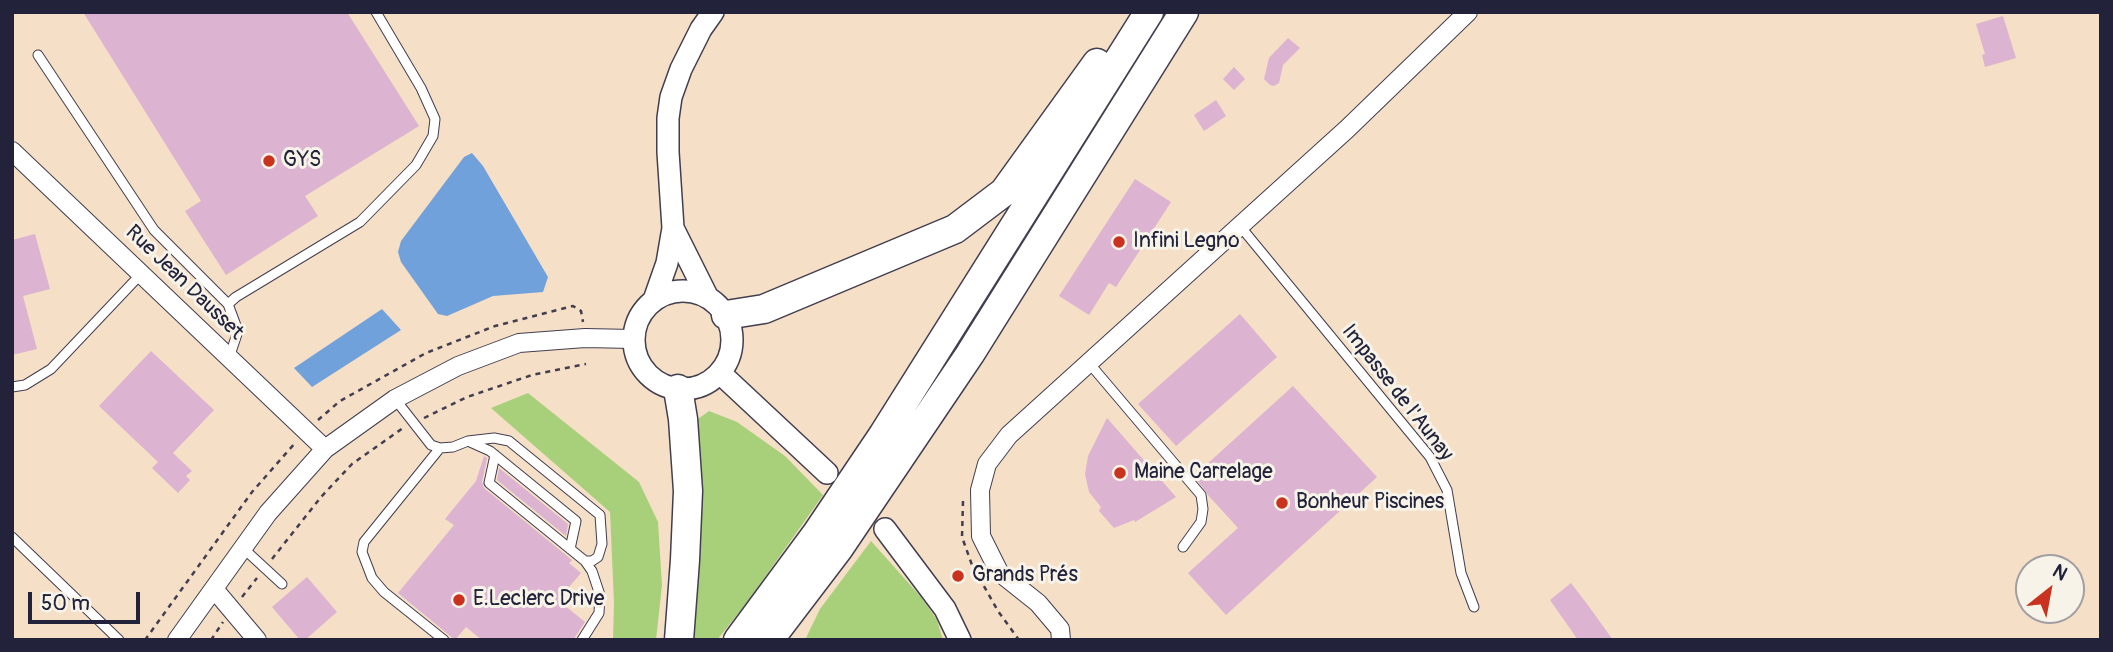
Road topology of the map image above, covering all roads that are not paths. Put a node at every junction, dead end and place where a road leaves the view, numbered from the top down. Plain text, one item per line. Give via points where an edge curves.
1 (376, 12) edge
2 (713, 12) edge
3 (1134, 12) edge
4 (1149, 12) edge
5 (1184, 12) edge
6 (1468, 12) edge
7 (38, 55) dead end
8 (12, 151) edge
9 (1240, 226) junction
10 (673, 228) junction
11 (141, 274) junction
12 (654, 300) junction
13 (228, 304) junction
14 (717, 307) junction
15 (634, 339) junction
16 (229, 358) junction
17 (1088, 363) junction
18 (720, 373) junction
19 (12, 387) edge
20 (678, 389) junction
21 (396, 399) junction
22 (468, 441) junction
23 (440, 448) junction
24 (326, 449) junction
25 (495, 455) junction
26 (827, 473) dead end
27 (885, 529) dead end
28 (12, 537) edge
29 (1183, 547) dead end
30 (243, 548) junction
31 (839, 548) junction
32 (570, 549) junction
33 (585, 561) junction
34 (282, 584) dead end
35 (214, 589) junction
36 (1474, 607) dead end
37 (118, 640) edge
38 (177, 640) edge
39 (257, 640) edge
40 (444, 640) edge
41 (582, 640) edge
42 (679, 640) edge
43 (738, 640) edge
44 (769, 640) edge
45 (796, 640) edge
46 (961, 640) edge
47 (1061, 640) edge

1 - 13 lane via 421,88 435,119 433,136 416,165 360,222
2 - 10 street via 671,97 668,152
3 - 14 main road via 1004,192 955,229 764,309
4 - 43 main road via 883,435
5 - 31 main road via 970,354
6 - 9 street
7 - 13 lane via 154,230
8 - 11 street, Rue Jean Dausset
9 - 17 street
9 - 36 lane, Impasse de l'Aunay via 1430,457 1447,490 1461,573
10 - 12 street
10 - 14 street
11 - 16 street, Rue Jean Dausset
11 - 19 lane via 51,369 25,385
12 - 14 street via 682,291 699,293
12 - 15 street via 640,317
13 - 16 lane via 238,331
14 - 18 street via 731,329 732,345
15 - 20 street via 642,367 664,386
15 - 21 street via 519,343 458,366
16 - 24 street, Rue Jean Dausset
17 - 29 lane via 1201,495 1201,522
17 - 47 street via 1009,435 987,464 980,490 981,536 999,572 1038,603 1060,629
18 - 20 street via 708,383
18 - 26 street
20 - 42 main road via 688,491
21 - 23 lane via 430,445
21 - 24 street
22 - 23 lane
22 - 25 lane
22 - 33 lane via 509,441 600,515 602,544 597,557
23 - 40 lane via 363,542 362,552 372,578 384,592
24 - 30 street
25 - 32 lane via 489,483
25 - 32 lane via 576,521
27 - 46 street via 946,609
28 - 37 lane
30 - 34 lane
30 - 35 street
31 - 44 main road
31 - 45 main road via 800,619
32 - 33 lane
33 - 41 lane via 600,595 599,612
35 - 38 street
35 - 39 street

